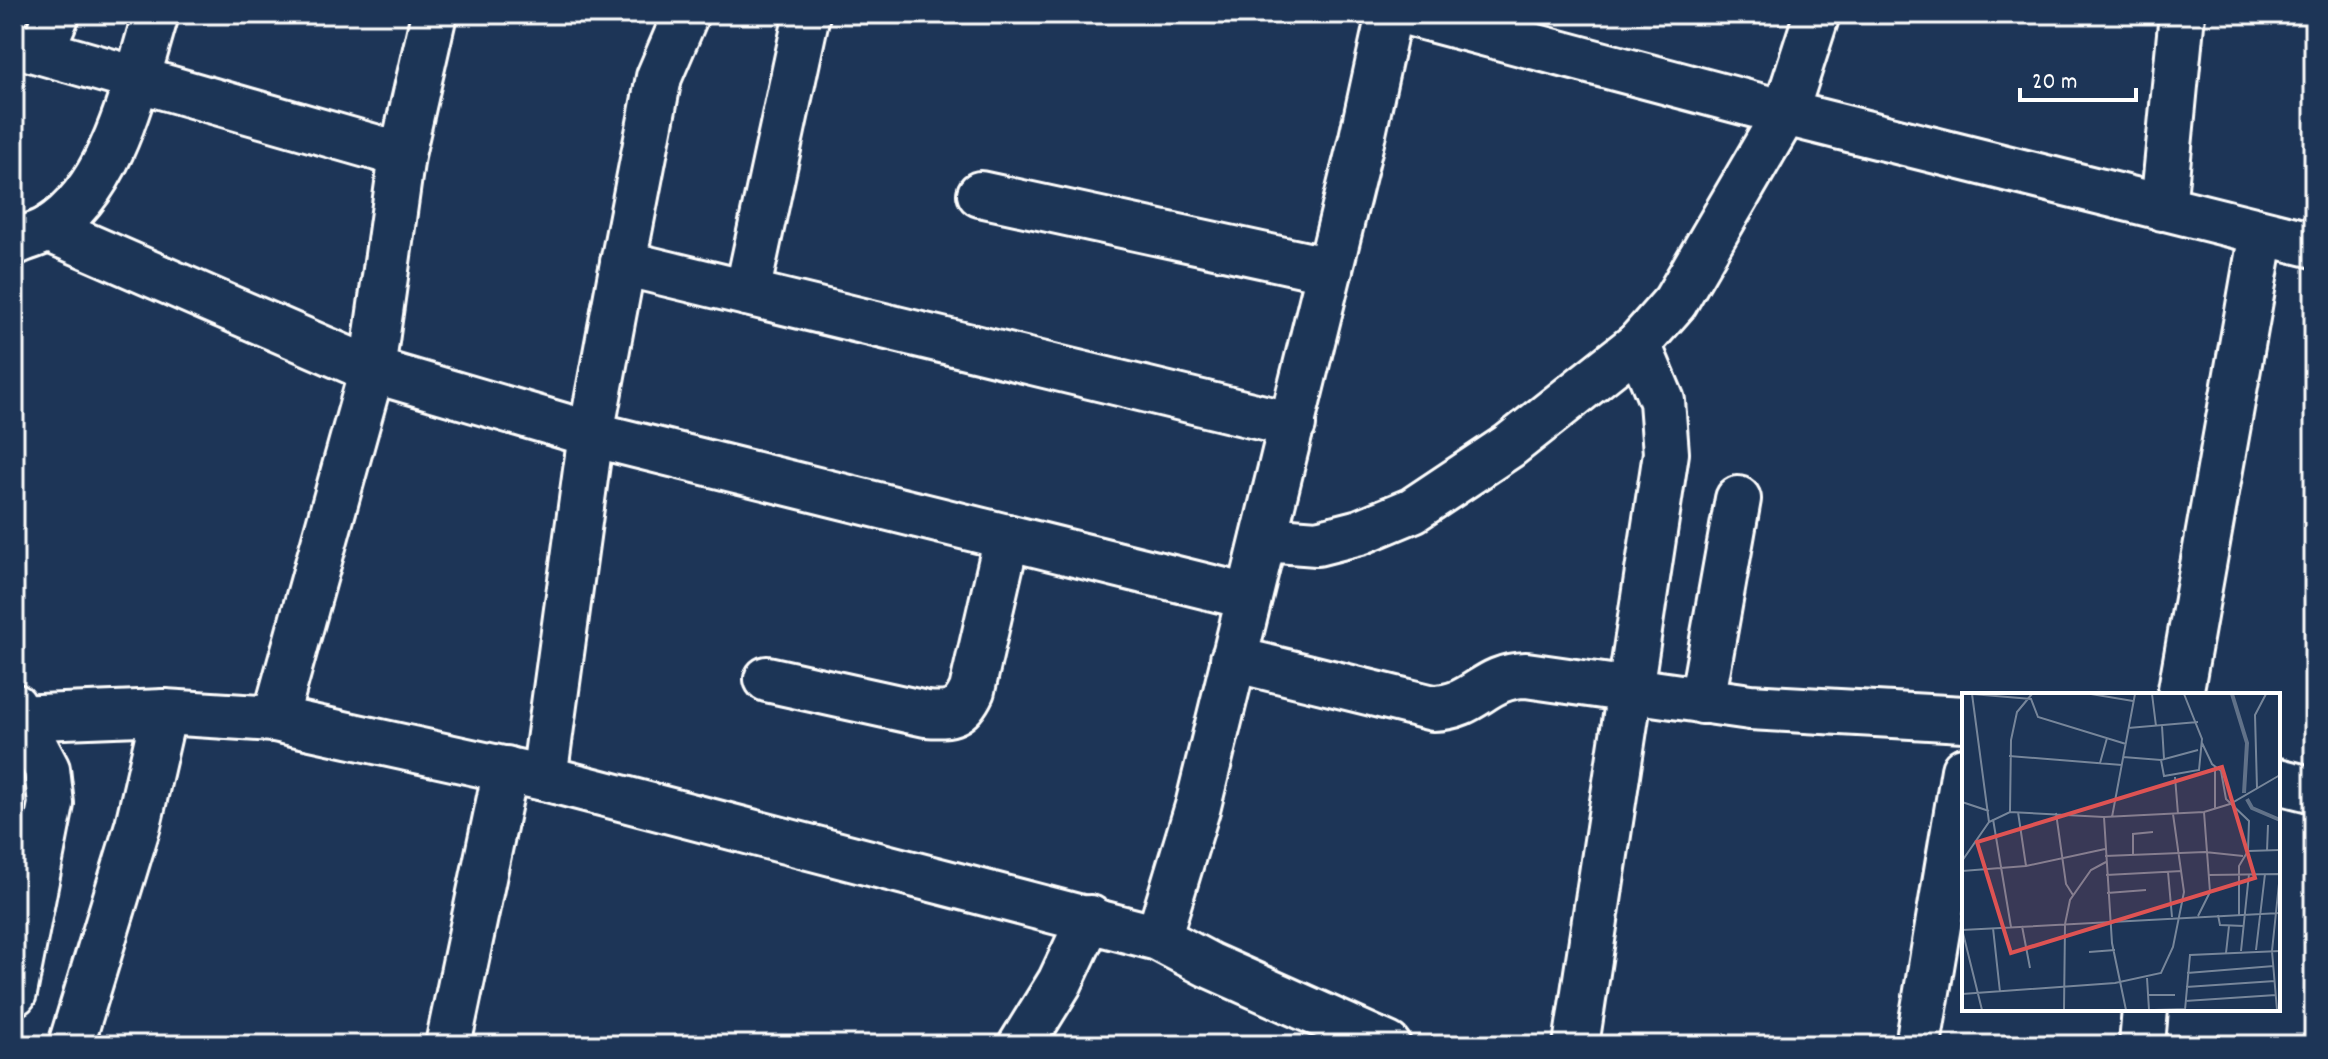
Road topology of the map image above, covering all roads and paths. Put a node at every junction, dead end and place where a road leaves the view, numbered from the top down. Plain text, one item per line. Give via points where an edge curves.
1 (156, 14) edge
2 (434, 14) edge
3 (686, 14) edge
4 (807, 14) edge
5 (1389, 14) edge
6 (1412, 14) edge
7 (1817, 14) edge
8 (2182, 14) edge
9 (38, 36) edge
10 (136, 79) junction
11 (1785, 113) junction
12 (402, 155) junction
13 (980, 194) dead end
14 (2163, 208) junction
15 (2262, 233) junction
16 (31, 236) edge
17 (2314, 245) edge
18 (623, 263) junction
19 (1330, 270) junction
20 (747, 293) junction
21 (1638, 344) junction
22 (372, 370) junction
23 (1293, 425) junction
24 (591, 434) junction
25 (1738, 499) dead end
26 (1007, 537) junction
27 (1264, 539) junction
28 (1249, 597) junction
29 (1233, 659) junction
30 (767, 679) dead end
31 (1631, 691) junction
32 (2180, 693) edge
33 (1702, 701) junction
34 (164, 712) junction
35 (17, 713) edge
36 (275, 719) junction
37 (1962, 719) edge
38 (525, 773) junction
39 (1962, 782) edge
40 (2280, 782) edge
41 (2314, 790) edge
42 (1090, 918) junction
43 (1158, 938) junction
44 (14, 993) edge
45 (2145, 1011) edge
46 (71, 1045) edge
47 (448, 1045) edge
48 (1021, 1045) edge
49 (1388, 1045) edge
50 (1576, 1045) edge
51 (1918, 1045) edge
52 (2142, 1045) edge

1 - 10 street
2 - 12 street
3 - 18 street via 659,77
4 - 20 street
5 - 19 street
6 - 11 street
7 - 11 street
8 - 14 street
9 - 10 street
10 - 12 street
10 - 16 street via 109,157 76,204
11 - 14 street
11 - 21 street via 1675,302
12 - 22 street
13 - 19 street
14 - 15 street
15 - 17 street
15 - 32 street
16 - 22 street
18 - 20 street
18 - 24 street
19 - 23 street
20 - 23 street
21 - 27 street via 1509,446 1413,510 1317,543
21 - 31 street via 1662,401 1666,453
22 - 24 street
22 - 36 street
23 - 27 street
24 - 26 street
24 - 38 street
25 - 33 street
26 - 28 street
26 - 30 street via 972,690 952,716
27 - 28 street
28 - 29 street
29 - 31 street via 1433,708 1454,707 1503,676
29 - 43 street via 1198,806
31 - 33 street
31 - 50 street
33 - 37 street
34 - 35 street
34 - 36 street
34 - 46 street via 138,825
35 - 44 street via 47,769 51,804
36 - 38 street
38 - 42 street
38 - 47 street
39 - 51 street
40 - 41 street
42 - 43 street
42 - 48 street via 1060,982
43 - 49 street
45 - 52 street

